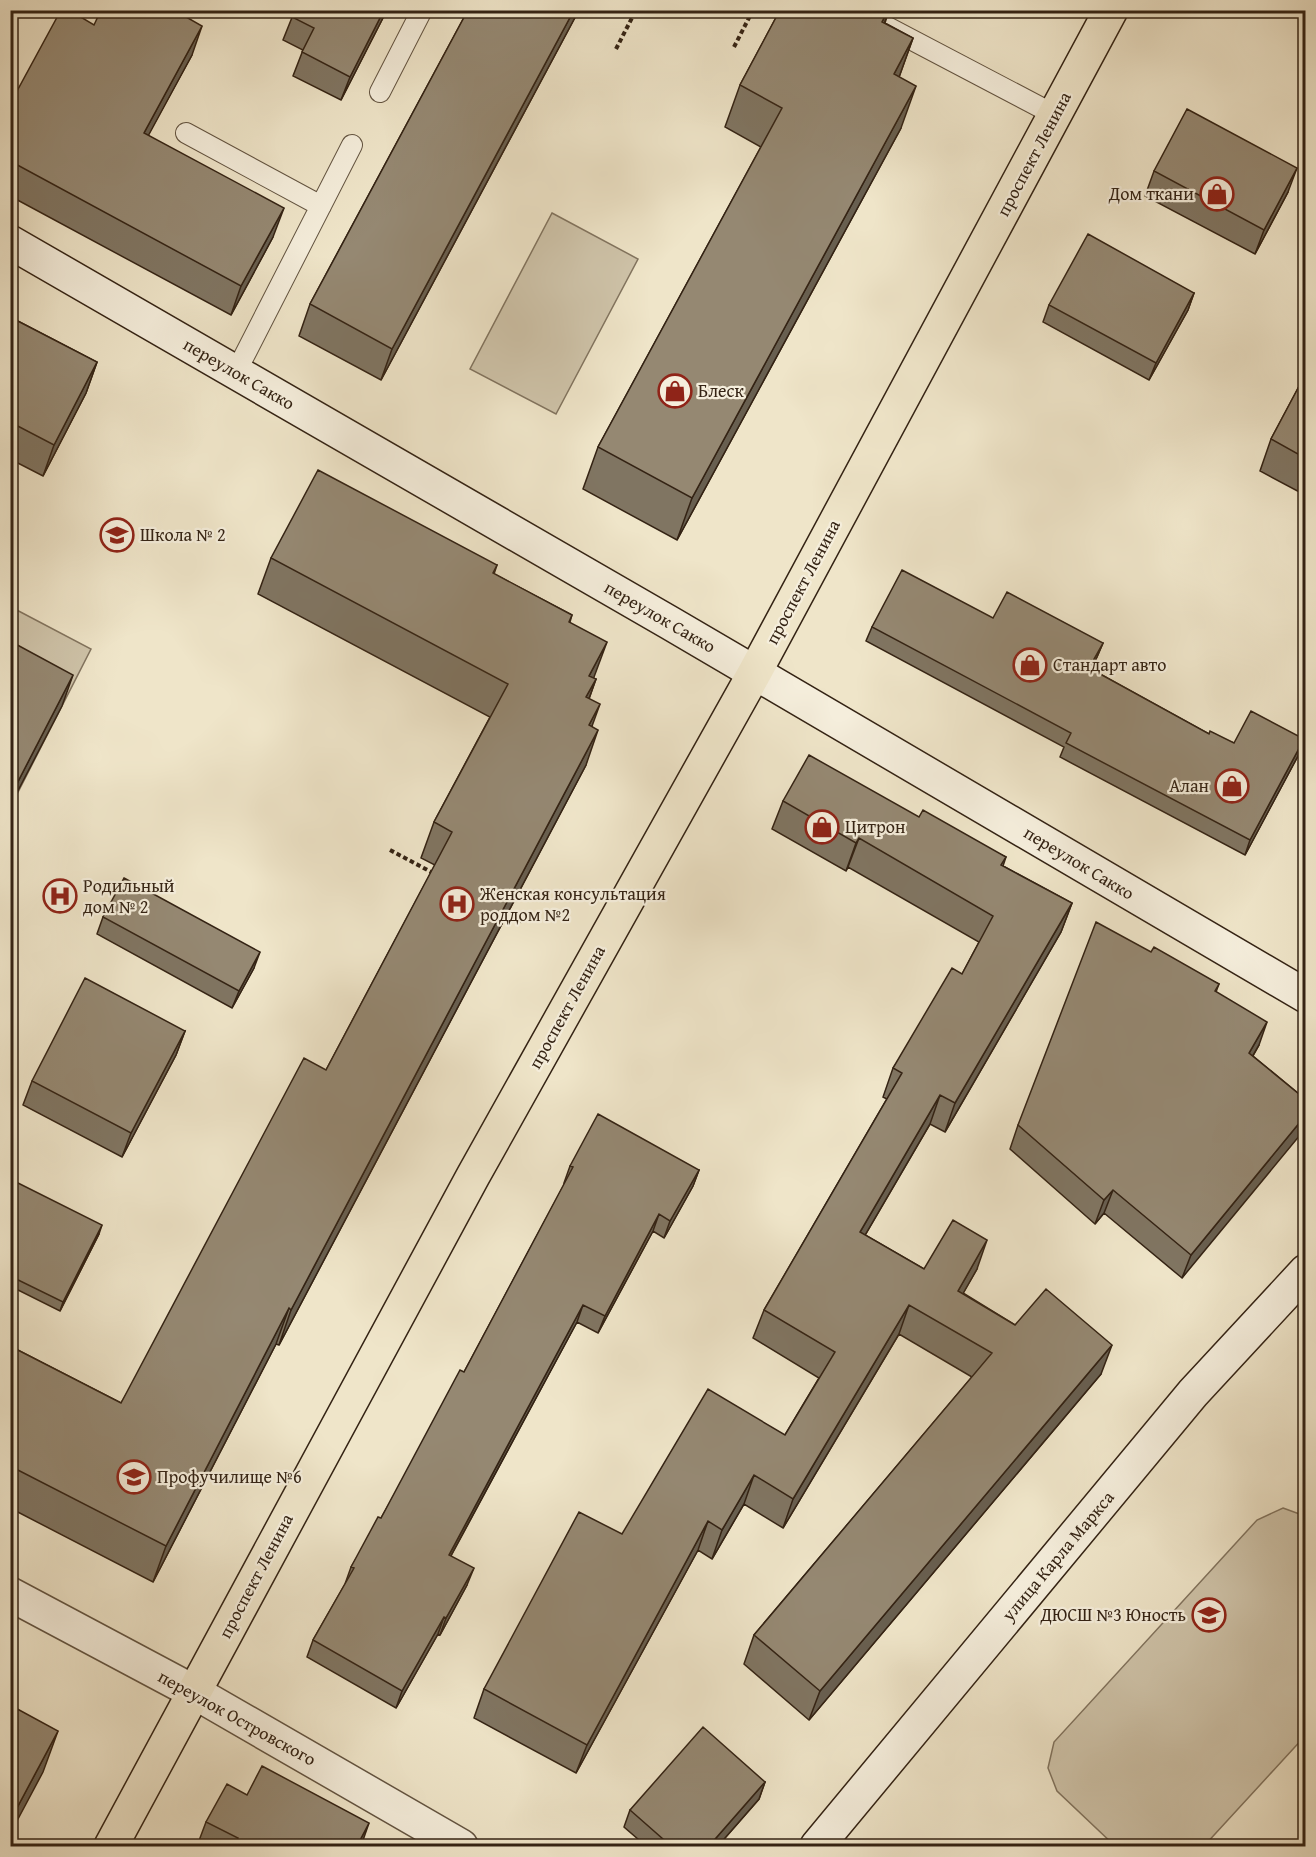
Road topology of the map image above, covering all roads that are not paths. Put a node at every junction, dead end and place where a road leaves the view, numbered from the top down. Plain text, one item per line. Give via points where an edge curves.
1 (422, 10) edge
2 (855, 10) edge
3 (1111, 10) edge
4 (380, 92) dead end
5 (1055, 115) junction
6 (186, 133) dead end
7 (352, 145) dead end
8 (321, 206) junction
9 (10, 242) edge
10 (236, 372) junction
11 (755, 672) junction
12 (1305, 996) edge
13 (1305, 1271) edge
14 (10, 1594) edge
15 (194, 1692) junction
16 (111, 1846) edge
17 (461, 1846) edge
18 (817, 1846) edge

1 - 4 lane
2 - 5 lane
3 - 5 main road, проспект Ленина
5 - 11 main road, проспект Ленина
6 - 8 lane
7 - 8 lane
8 - 10 lane
9 - 10 street, переулок Сакко
10 - 11 street, переулок Сакко
11 - 12 street, переулок Сакко
11 - 15 main road, проспект Ленина via 473,1176
13 - 18 street, улица Карла Маркса via 1193,1393
14 - 15 street, переулок Островского
15 - 16 main road, проспект Ленина
15 - 17 street, переулок Островского

